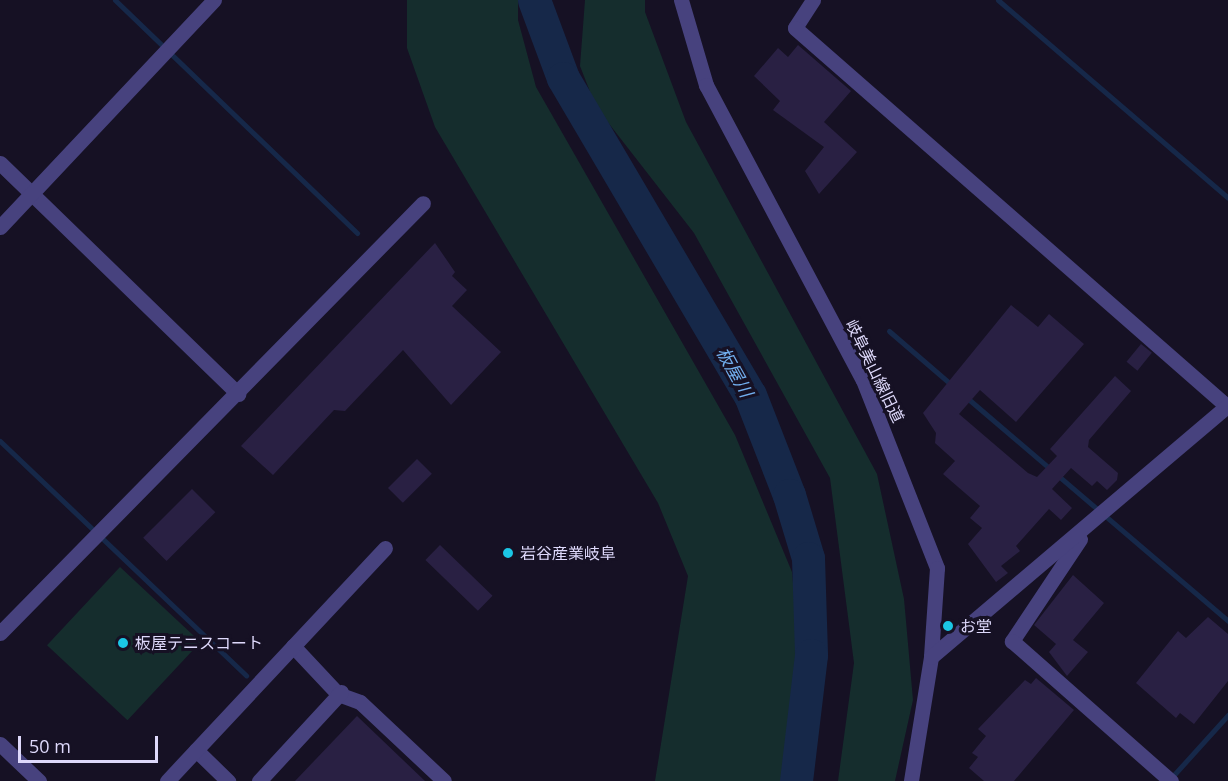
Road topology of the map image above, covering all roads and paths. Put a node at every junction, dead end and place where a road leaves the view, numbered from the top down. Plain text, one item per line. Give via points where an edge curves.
1 (213, 0) edge
2 (681, 0) edge
3 (813, 0) edge
4 (0, 163) edge
5 (32, 194) junction
6 (423, 203) dead end
7 (0, 227) edge
8 (238, 394) junction
9 (1228, 406) edge
10 (1088, 527) junction
11 (385, 548) dead end
12 (0, 633) edge
13 (293, 646) junction
14 (932, 657) junction
15 (340, 693) junction
16 (0, 744) edge
17 (196, 750) junction
18 (1166, 778) edge
19 (39, 781) edge
20 (167, 781) edge
21 (228, 781) edge
22 (259, 781) edge
23 (444, 781) edge
24 (911, 781) edge

1 - 5 street
2 - 14 street, 岐阜美山線旧道 via 706,85 863,380 920,516 937,567
3 - 9 street via 795,28
4 - 5 street
5 - 7 street
5 - 8 street
6 - 8 street
8 - 12 street
9 - 10 street
10 - 14 street
10 - 18 street via 1012,641
11 - 13 street
13 - 15 street
13 - 17 street
14 - 24 street, 岐阜美山線旧道
15 - 22 street
15 - 23 street via 360,702
16 - 19 street
17 - 20 street
17 - 21 street

